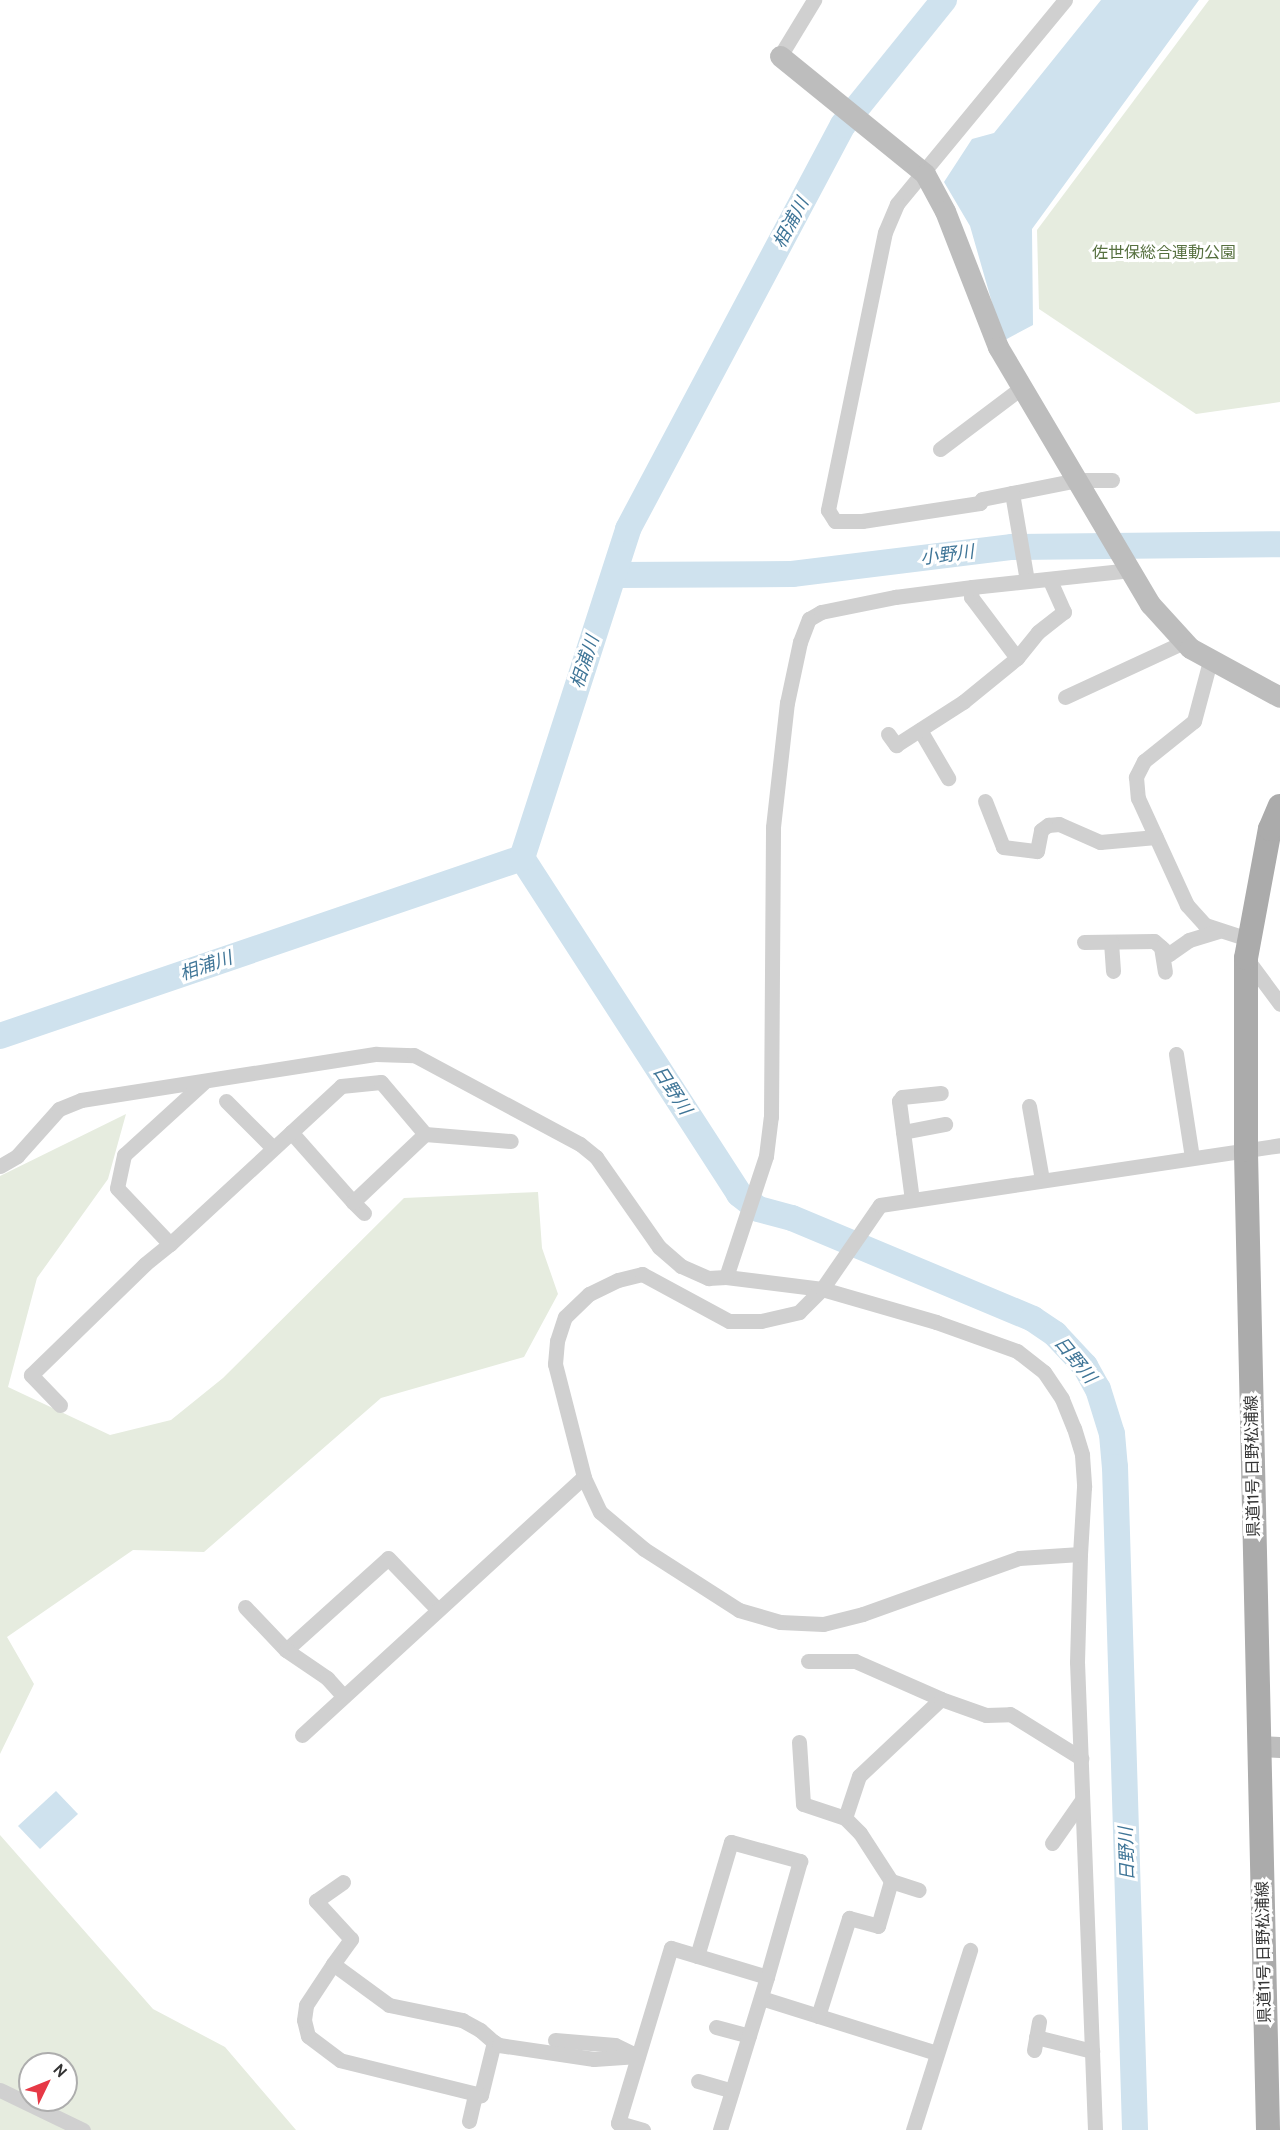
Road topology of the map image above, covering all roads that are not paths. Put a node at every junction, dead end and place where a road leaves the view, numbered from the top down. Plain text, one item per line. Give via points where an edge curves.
1 (814, 0) edge
2 (1065, 0) edge
3 (786, 61) joint
4 (922, 171) junction
5 (1021, 388) junction
6 (940, 449) dead end
7 (1112, 480) dead end
8 (1080, 484) junction
9 (1012, 494) junction
10 (1129, 566) junction
11 (1049, 579) junction
12 (1027, 581) junction
13 (972, 587) junction
14 (1184, 642) junction
15 (1017, 658) junction
16 (1210, 661) junction
17 (1065, 697) dead end
18 (1280, 697) edge
19 (920, 730) junction
20 (888, 734) dead end
21 (948, 778) dead end
22 (985, 801) dead end
23 (1280, 806) edge
24 (1156, 837) junction
25 (1218, 931) junction
26 (1084, 942) dead end
27 (1111, 942) junction
28 (1161, 947) junction
29 (1247, 949) junction
30 (1113, 971) dead end
31 (1165, 972) dead end
32 (1280, 1004) edge
33 (1176, 1054) dead end
34 (204, 1083) junction
35 (942, 1093) dead end
36 (226, 1101) dead end
37 (1029, 1106) dead end
38 (945, 1124) dead end
39 (291, 1132) junction
40 (903, 1132) junction
41 (425, 1134) junction
42 (511, 1141) dead end
43 (1280, 1145) edge
44 (273, 1148) junction
45 (1246, 1150) junction
46 (1192, 1157) junction
47 (0, 1166) edge
48 (1041, 1180) junction
49 (912, 1200) junction
50 (170, 1244) junction
51 (726, 1277) junction
52 (826, 1283) junction
53 (60, 1406) dead end
54 (584, 1477) junction
55 (1080, 1554) junction
56 (245, 1607) dead end
57 (437, 1609) junction
58 (286, 1650) junction
59 (808, 1661) dead end
60 (343, 1696) junction
61 (941, 1699) junction
62 (302, 1735) dead end
63 (799, 1742) dead end
64 (1269, 1746) edge
65 (1081, 1758) junction
66 (1082, 1800) junction
67 (845, 1818) junction
68 (1052, 1843) dead end
69 (891, 1881) junction
70 (343, 1882) dead end
71 (919, 1890) dead end
72 (970, 1950) dead end
73 (697, 1956) junction
74 (333, 1964) junction
75 (767, 1977) junction
76 (760, 1998) junction
77 (818, 2016) junction
78 (1039, 2021) dead end
79 (716, 2027) dead end
80 (749, 2036) junction
81 (555, 2040) dead end
82 (495, 2042) junction
83 (1092, 2051) junction
84 (937, 2053) junction
85 (638, 2056) junction
86 (698, 2081) dead end
87 (0, 2090) edge
88 (732, 2091) junction
89 (475, 2094) junction
90 (469, 2121) dead end
91 (617, 2126) edge
92 (83, 2130) edge
93 (643, 2130) edge
94 (720, 2130) edge
95 (913, 2130) edge
96 (1095, 2130) edge
97 (1268, 2130) edge

1 - 3 street
2 - 4 street
3 - 4 street
4 - 5 street via 945,210 998,347
4 - 9 street via 897,204 885,232 828,510 835,521 862,520 980,503 982,499
5 - 6 street
5 - 8 street
7 - 8 street
8 - 9 street
8 - 10 street
9 - 12 street
10 - 11 street
10 - 14 street via 1150,604
11 - 12 street
11 - 15 street via 1064,612 1038,632
12 - 13 street
13 - 15 street via 971,597
13 - 51 street via 821,612 809,619 800,642 787,703 773,827 771,1117 766,1156
14 - 16 street
14 - 17 street
15 - 19 street via 963,702
16 - 18 street
16 - 24 street via 1194,721 1158,746 1136,777 1138,798
19 - 20 street via 896,745
19 - 21 street
22 - 24 street via 1003,847 1037,851 1041,830 1059,824 1100,842
23 - 29 main road, 県道11号 日野松浦線 via 1270,829
24 - 25 street via 1187,905 1204,925
25 - 28 street via 1189,940 1169,954
25 - 29 street
26 - 27 street
27 - 28 street via 1154,941
27 - 30 street
28 - 31 street
29 - 32 street
29 - 45 main road, 県道11号 日野松浦線
33 - 46 street
34 - 47 street via 81,1100 59,1109 17,1156
34 - 50 street via 124,1155 117,1188
34 - 51 street via 376,1054 414,1055 580,1144 596,1157 660,1247 681,1266 708,1278
35 - 40 street via 902,1097 899,1101
36 - 44 street
37 - 48 street
38 - 40 street
39 - 41 street via 341,1086 381,1082
39 - 41 street via 359,1207
39 - 44 street
40 - 49 street
41 - 42 street
43 - 45 street
44 - 50 street
45 - 46 street
45 - 64 main road, 県道11号 日野松浦線
46 - 48 street
48 - 49 street
49 - 52 street via 879,1205
50 - 53 street via 31,1375
51 - 52 street
52 - 54 street via 799,1312 761,1321 729,1321 642,1274 589,1294 566,1317 555,1364
52 - 55 street via 1017,1351 1044,1372 1062,1399 1082,1455
54 - 55 street via 600,1512 644,1549 739,1610 780,1622 823,1624 863,1614 1019,1558
54 - 57 street
55 - 65 street via 1077,1662
56 - 58 street
57 - 58 street via 388,1558
57 - 60 street
58 - 60 street via 327,1678
59 - 61 street via 855,1661
60 - 62 street
61 - 65 street via 986,1715 1010,1714
61 - 67 street via 859,1776
63 - 67 street via 803,1804
64 - 97 main road, 県道11号 日野松浦線
65 - 66 street
66 - 68 street
66 - 83 street
67 - 69 street via 860,1833
69 - 71 street
69 - 77 street via 878,1926 849,1918
70 - 74 street via 316,1901 351,1939
72 - 84 street
73 - 75 street
73 - 75 street via 731,1842 800,1861
73 - 85 street via 671,1948
74 - 82 street via 389,2005 462,2020
74 - 89 street via 306,2004 308,2037 317,2047 340,2060
75 - 76 street
76 - 77 street
76 - 80 street
77 - 84 street
78 - 83 street via 1035,2043
79 - 80 street
80 - 88 street
81 - 85 street via 615,2045
82 - 85 street via 535,2053 594,2059
82 - 89 street via 481,2095
83 - 96 street
84 - 95 street
85 - 91 street
86 - 88 street
87 - 92 street
88 - 94 street
89 - 90 street
91 - 93 street

